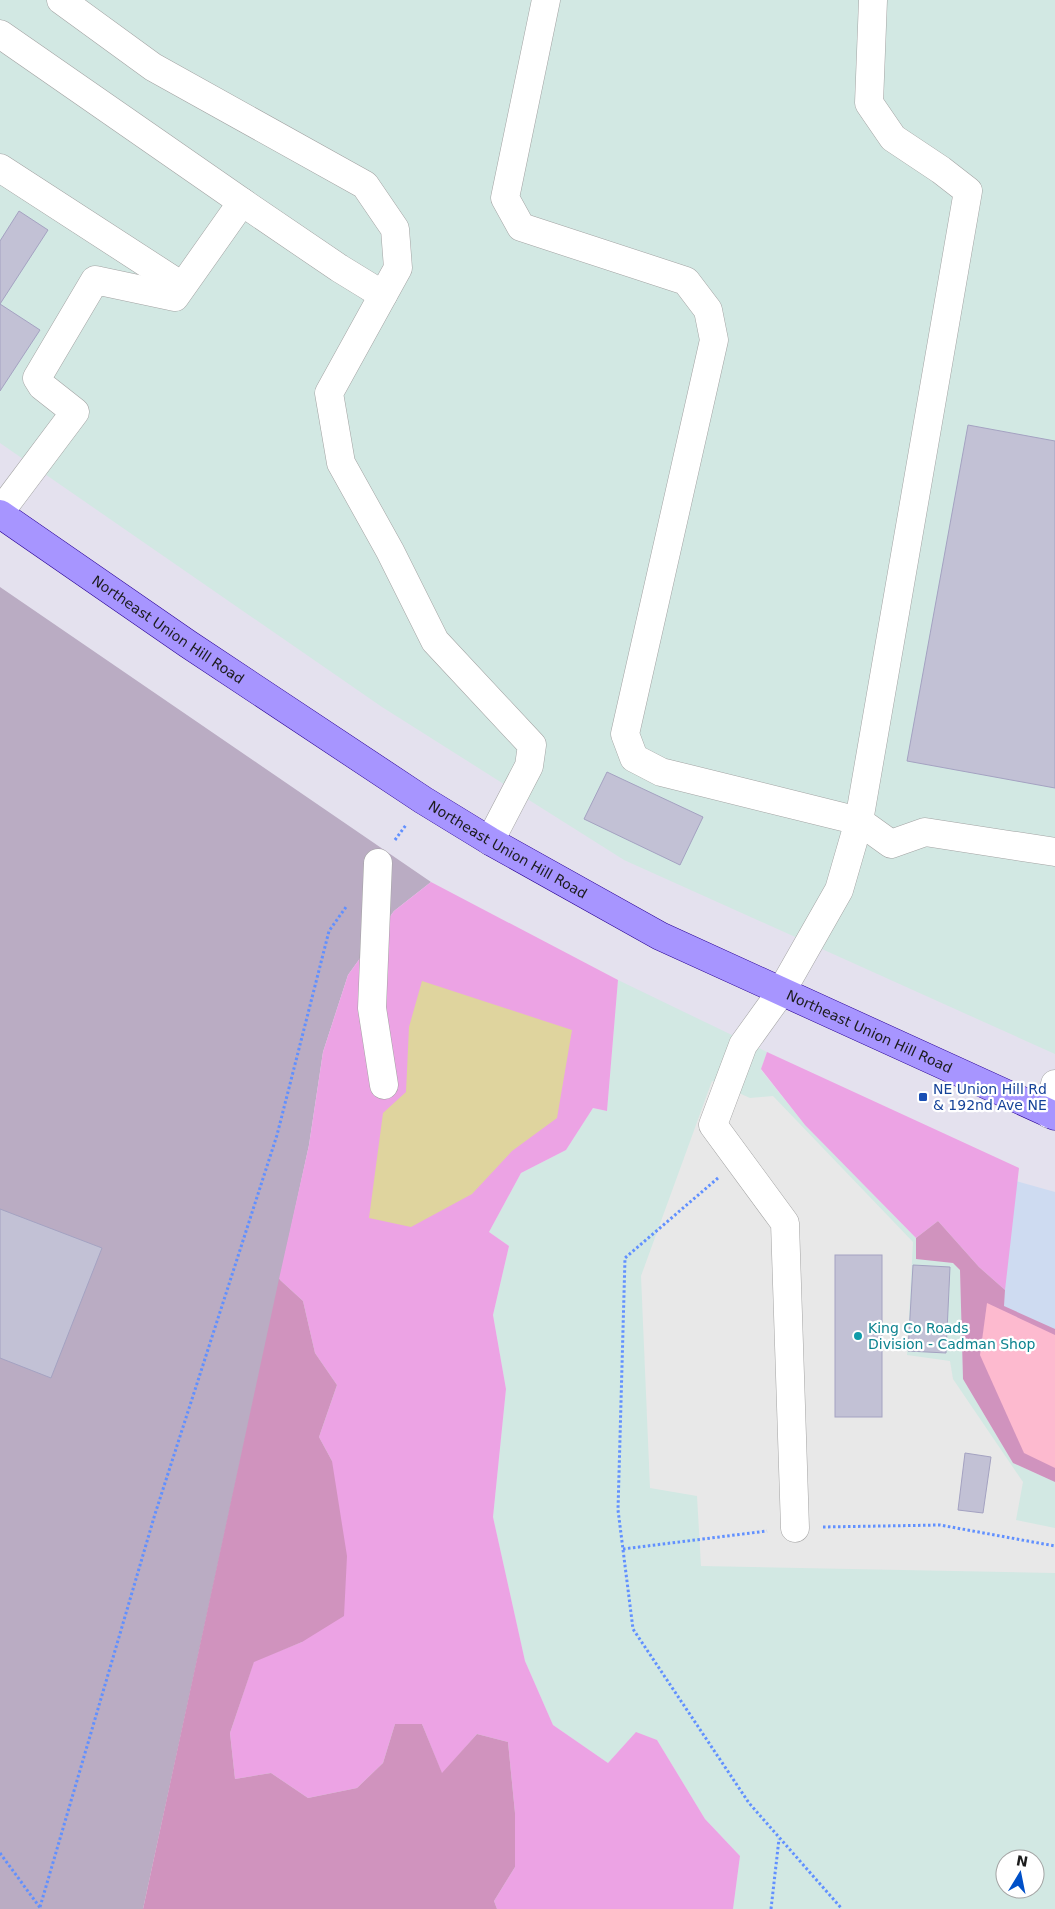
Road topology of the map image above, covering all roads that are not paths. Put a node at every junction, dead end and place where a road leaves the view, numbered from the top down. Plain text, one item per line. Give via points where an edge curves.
1 (61, 0) edge
2 (546, 0) edge
3 (873, 0) edge
4 (0, 34) edge
5 (0, 168) edge
6 (242, 202) junction
7 (182, 286) junction
8 (383, 295) junction
9 (0, 513) edge
10 (859, 821) junction
11 (490, 841) junction
12 (1055, 852) edge
13 (378, 863) road end
14 (781, 992) junction
15 (1055, 1084) edge
16 (384, 1085) dead end
17 (1052, 1115) edge
18 (795, 1528) road end

1 - 8 street via 153,67 366,185 395,229 398,268
2 - 10 street via 505,198 521,227 686,281 708,310 714,340 625,734 634,758 661,772
3 - 10 street via 869,104 893,138 968,191
4 - 6 street
5 - 7 street
6 - 7 street
6 - 8 street
7 - 9 street via 175,297 95,280 37,378 42,386 75,412
8 - 11 street via 329,393 341,463 435,641 532,745 529,766
9 - 11 main road, Northeast Union Hill Road via 188,644
10 - 12 street via 891,844 925,832
10 - 14 street via 839,890
11 - 14 main road, Northeast Union Hill Road via 660,936
13 - 16 street via 372,1008
14 - 17 main road, Northeast Union Hill Road
14 - 18 street via 742,1045 713,1125 785,1223
15 - 17 street

